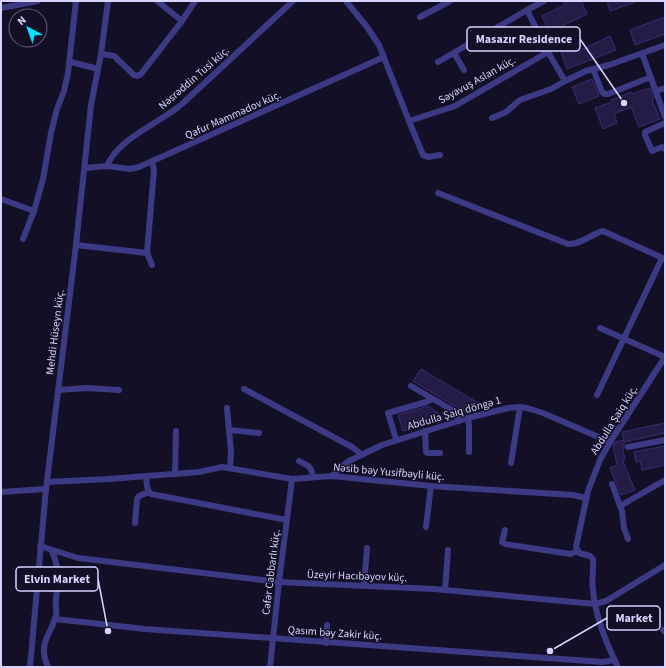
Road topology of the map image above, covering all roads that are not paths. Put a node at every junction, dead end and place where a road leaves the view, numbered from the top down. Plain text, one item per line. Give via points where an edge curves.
1 (38, 1) edge
2 (76, 1) edge
3 (108, 1) edge
4 (157, 1) edge
5 (195, 1) edge
6 (293, 1) edge
7 (346, 1) edge
8 (450, 1) edge
9 (544, 1) edge
10 (1, 8) edge
11 (527, 10) junction
12 (420, 17) dead end
13 (182, 21) junction
14 (665, 45) edge
15 (548, 52) junction
16 (454, 53) junction
17 (642, 53) junction
18 (101, 54) junction
19 (384, 57) junction
20 (70, 62) junction
21 (438, 62) dead end
22 (98, 69) junction
23 (593, 69) junction
24 (464, 70) dead end
25 (651, 77) junction
26 (565, 81) junction
27 (665, 88) edge
28 (656, 91) junction
29 (665, 117) edge
30 (492, 118) dead end
31 (410, 121) junction
32 (665, 123) edge
33 (665, 149) edge
34 (440, 155) dead end
35 (152, 162) junction
36 (107, 166) junction
37 (85, 168) junction
38 (438, 193) dead end
39 (1, 199) edge
40 (34, 211) junction
41 (23, 239) dead end
42 (76, 245) junction
43 (146, 253) junction
44 (663, 259) edge
45 (152, 264) dead end
46 (600, 328) dead end
47 (624, 338) junction
48 (665, 357) edge
49 (411, 386) dead end
50 (244, 389) dead end
51 (58, 390) junction
52 (119, 390) dead end
53 (597, 395) dead end
54 (432, 398) junction
55 (520, 407) junction
56 (227, 408) dead end
57 (468, 418) junction
58 (459, 421) junction
59 (230, 430) junction
60 (176, 431) dead end
61 (425, 431) junction
62 (259, 433) dead end
63 (396, 439) junction
64 (665, 440) edge
65 (610, 442) junction
66 (628, 447) dead end
67 (469, 452) dead end
68 (440, 453) dead end
69 (361, 454) junction
70 (299, 461) dead end
71 (511, 463) dead end
72 (230, 468) junction
73 (175, 474) junction
74 (146, 476) junction
75 (332, 476) junction
76 (313, 477) junction
77 (292, 479) junction
78 (665, 480) edge
79 (612, 484) dead end
80 (47, 486) junction
81 (431, 486) junction
82 (1, 492) edge
83 (148, 492) junction
84 (586, 498) junction
85 (620, 506) junction
86 (287, 520) junction
87 (135, 523) dead end
88 (426, 527) dead end
89 (505, 530) dead end
90 (628, 539) dead end
91 (40, 546) junction
92 (368, 548) dead end
93 (448, 550) dead end
94 (52, 551) junction
95 (578, 551) junction
96 (665, 565) edge
97 (278, 582) junction
98 (364, 586) junction
99 (445, 590) junction
100 (595, 604) junction
101 (55, 619) junction
102 (327, 625) dead end
103 (273, 639) junction
104 (326, 642) junction
105 (614, 660) junction
106 (30, 667) edge
107 (48, 667) edge
108 (270, 667) edge
109 (618, 667) edge

1 - 10 street
2 - 20 street
3 - 18 street, Mehdi Hüseyn küç.
4 - 13 street
5 - 13 street
6 - 36 street, Nəsrəddin Tusi küç. via 173,112 119,147
7 - 19 street via 367,27
8 - 12 street
9 - 11 street
11 - 15 street
11 - 16 street
13 - 18 street via 137,76 114,56
14 - 17 street
15 - 26 street
15 - 31 street, Səyavuş Aslan küç. via 450,109
16 - 21 street
16 - 24 street
17 - 23 street
17 - 25 street
18 - 22 street, Mehdi Hüseyn küç.
19 - 31 street
19 - 35 street, Qafur Məmmədov küç.
20 - 22 street
20 - 40 street via 51,133 44,179
22 - 37 street, Mehdi Hüseyn küç. via 91,105
23 - 25 street via 605,94
23 - 26 street
25 - 28 street
26 - 30 street via 520,100 506,112
27 - 28 street
28 - 29 street
31 - 34 street via 423,155
32 - 33 street via 645,132 652,151 662,147
35 - 36 street, Qafur Məmmədov küç. via 130,169
35 - 43 street via 154,170
36 - 37 street, Qafur Məmmədov küç.
37 - 42 street, Mehdi Hüseyn küç.
38 - 44 street via 568,244 577,243 603,231
39 - 40 street
40 - 41 street
42 - 43 street
42 - 51 street, Mehdi Hüseyn küç.
43 - 45 street
44 - 47 street
46 - 47 street
47 - 48 street
47 - 53 street
48 - 65 street, Abdulla Şaiq küç.
49 - 54 street
50 - 69 street
51 - 52 street
51 - 80 street, Mehdi Hüseyn küç.
54 - 58 street via 452,410
54 - 63 street via 388,413
55 - 57 street, Abdulla Şaiq döngə 1
55 - 65 street, Abdulla Şaiq döngə 1 via 543,413
55 - 71 street
56 - 59 street
57 - 58 street, Abdulla Şaiq döngə 1
57 - 67 street
58 - 61 street, Abdulla Şaiq döngə 1
59 - 62 street
59 - 72 street
60 - 73 street
61 - 63 street, Abdulla Şaiq döngə 1
61 - 68 street via 426,452
63 - 69 street, Abdulla Şaiq döngə 1
64 - 66 street
65 - 84 street, Abdulla Şaiq küç. via 594,474
69 - 75 street, Abdulla Şaiq döngə 1
70 - 76 street via 311,468
72 - 73 street, Nəsib bəy Yusifbəyli küç.
72 - 77 street, Nəsib bəy Yusifbəyli küç.
73 - 74 street, Nəsib bəy Yusifbəyli küç.
74 - 80 street, Nəsib bəy Yusifbəyli küç.
74 - 83 street
75 - 76 street, Nəsib bəy Yusifbəyli küç.
75 - 81 street, Nəsib bəy Yusifbəyli küç.
76 - 77 street, Nəsib bəy Yusifbəyli küç.
77 - 86 street, Cəfər Cabbarlı küç.
78 - 85 street
79 - 85 street
80 - 82 street, Nəsib bəy Yusifbəyli küç.
80 - 91 street, Mehdi Hüseyn küç.
81 - 84 street, Nəsib bəy Yusifbəyli küç.
81 - 88 street
83 - 86 street
83 - 87 street via 137,499
84 - 95 street, Abdulla Şaiq küç. via 576,547
85 - 90 street
86 - 97 street, Cəfər Cabbarlı küç.
89 - 95 street via 502,542 505,544 570,554
91 - 94 street, Üzeyir Hacıbəyov küç.
91 - 106 street, Mehdi Hüseyn küç.
92 - 98 street
93 - 99 street
94 - 97 street, Üzeyir Hacıbəyov küç. via 78,558
94 - 101 street via 59,577
95 - 100 street via 593,560 592,590
96 - 100 street, Üzeyir Hacıbəyov küç. via 606,601
97 - 98 street, Üzeyir Hacıbəyov küç.
97 - 103 street, Cəfər Cabbarlı küç.
98 - 99 street, Üzeyir Hacıbəyov küç.
99 - 100 street, Üzeyir Hacıbəyov küç.
100 - 105 street
101 - 103 street, Qasım bəy Zakir küç.
101 - 107 street via 44,642 43,652
102 - 104 street
103 - 104 street, Qasım bəy Zakir küç.
103 - 108 street, Cəfər Cabbarlı küç.
104 - 105 street, Qasım bəy Zakir küç. via 596,662
105 - 109 street

